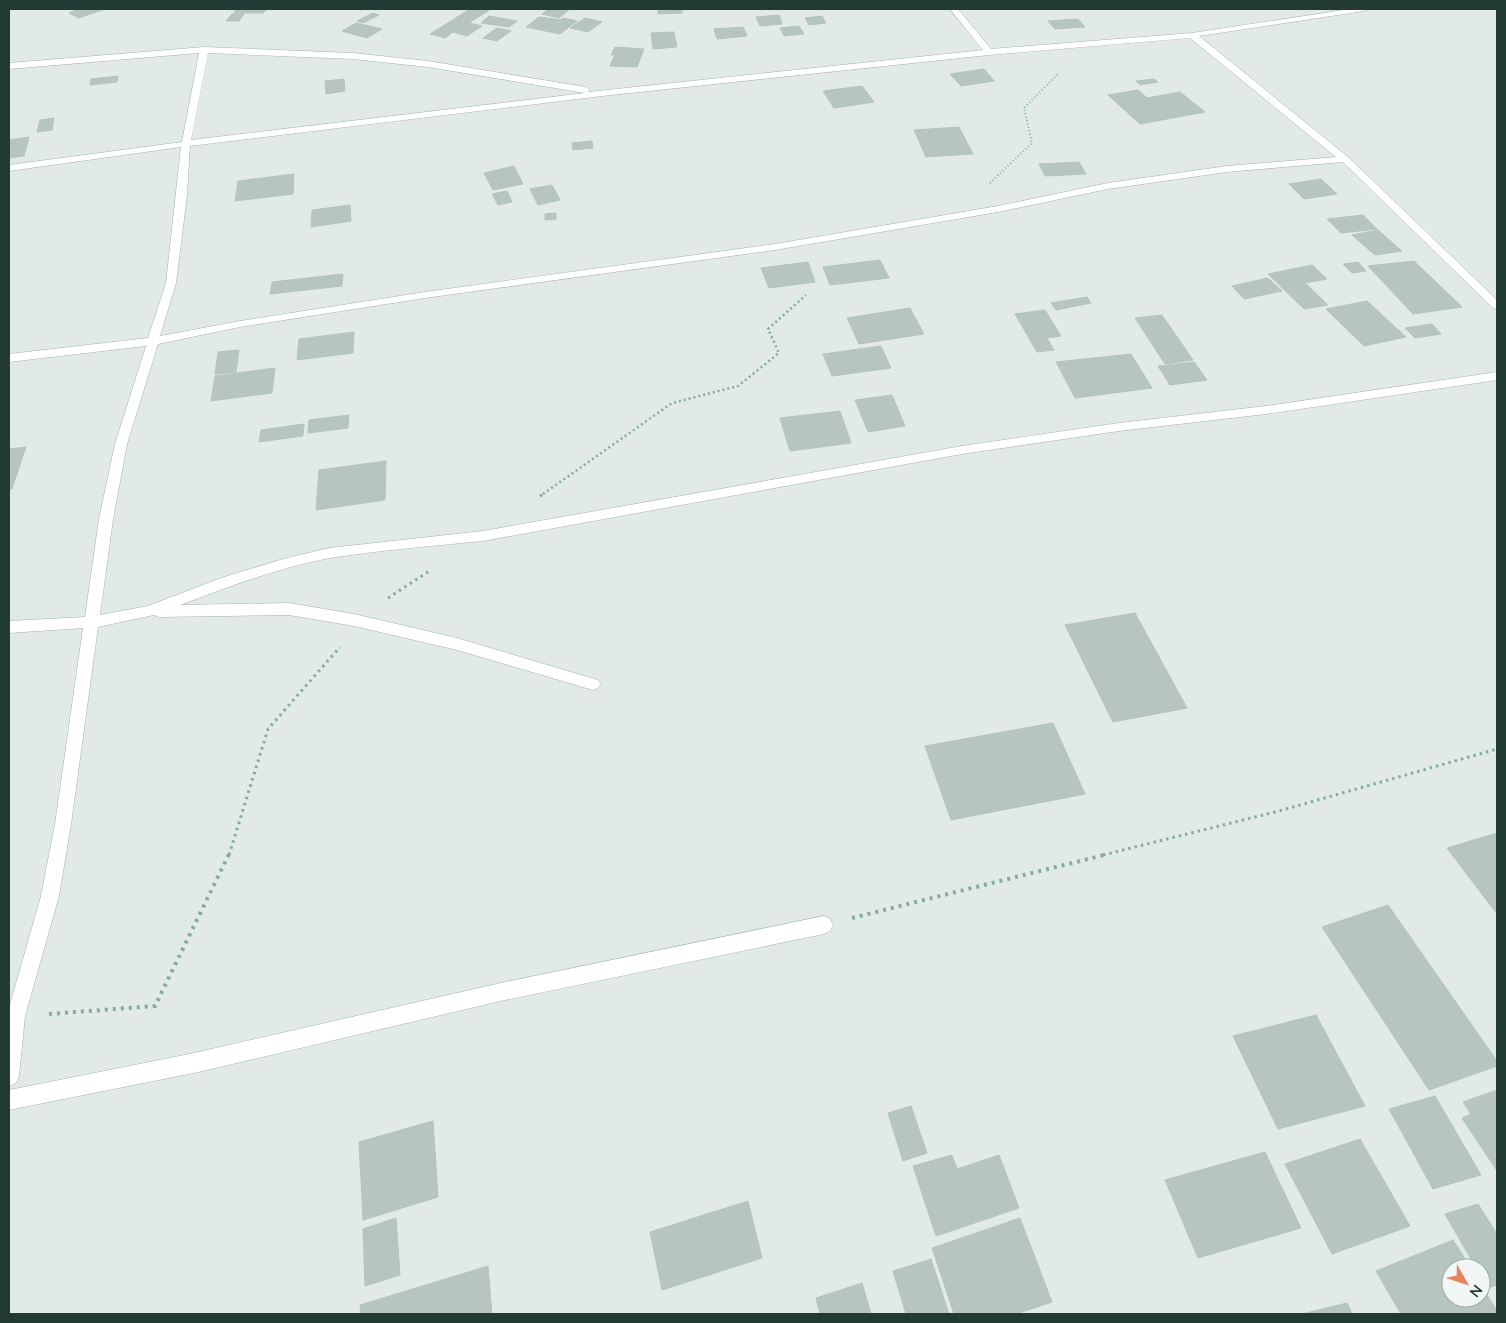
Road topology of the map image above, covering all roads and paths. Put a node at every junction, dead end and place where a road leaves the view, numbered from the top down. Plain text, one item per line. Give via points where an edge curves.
1 (954, 9) edge
2 (1364, 9) edge
3 (1192, 35) junction
4 (1089, 42) junction
5 (204, 50) junction
6 (989, 52) junction
7 (9, 66) edge
8 (602, 93) junction
9 (186, 143) junction
10 (1345, 159) junction
11 (9, 168) edge
12 (953, 216) junction
13 (1497, 306) edge
14 (155, 340) junction
15 (9, 358) edge
16 (1497, 376) edge
17 (149, 611) junction
18 (92, 622) junction
19 (9, 627) edge
20 (594, 684) dead end
21 (1497, 749) edge
22 (824, 925) joint
23 (9, 1076) edge
24 (9, 1100) edge

1 - 6 street
2 - 3 street
3 - 4 street
3 - 10 street
4 - 6 street
4 - 12 path via 1024,108 1032,143
5 - 7 street
5 - 8 street via 362,57 428,64
5 - 9 street
6 - 8 street
8 - 9 street
9 - 11 street
9 - 14 street via 171,283
10 - 12 street via 1227,169 1108,186 998,210
10 - 13 street
12 - 14 street via 776,247 325,310
14 - 15 street
14 - 18 street via 121,444 106,520
16 - 17 street via 962,450 483,536 329,554 226,582
17 - 18 street
17 - 20 street via 289,609 457,644
18 - 19 street
18 - 23 street via 50,896 16,1016
21 - 22 path via 1279,811
22 - 24 street via 505,991 194,1063

